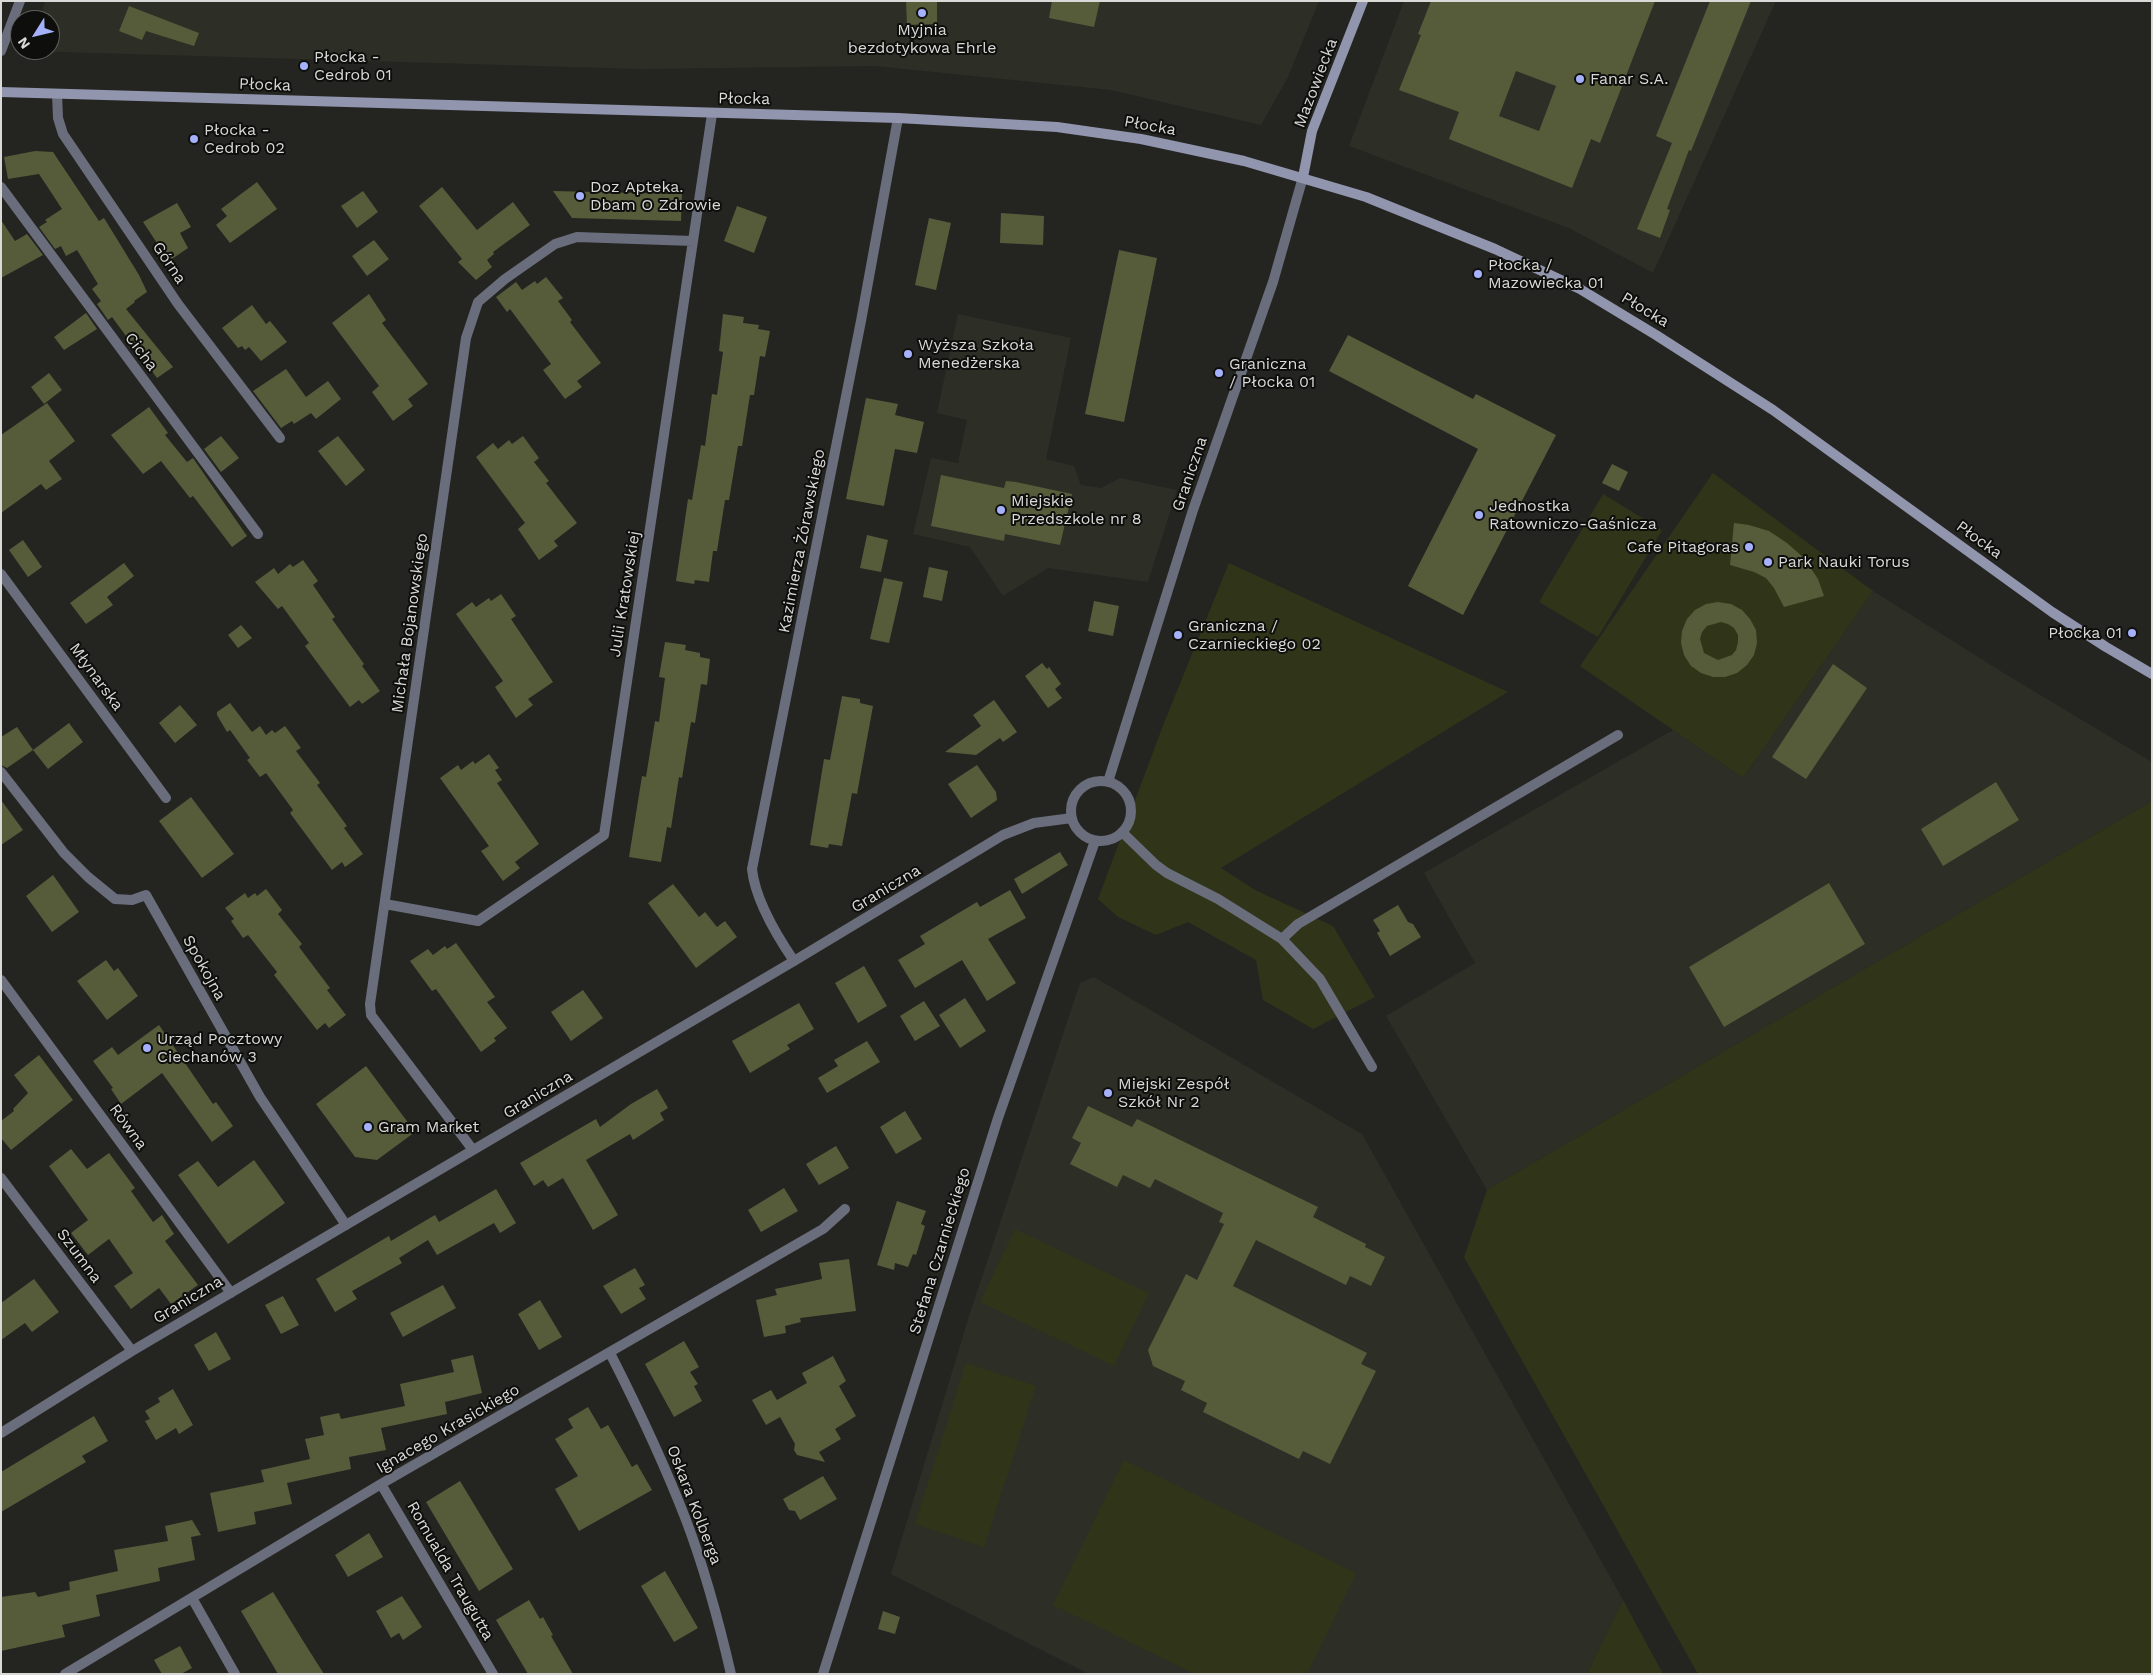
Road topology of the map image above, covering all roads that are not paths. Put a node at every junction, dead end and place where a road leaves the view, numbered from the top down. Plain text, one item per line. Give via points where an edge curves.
1 (20, 1) edge
2 (1363, 1) edge
3 (1, 51) edge
4 (1, 92) edge
5 (57, 94) junction
6 (712, 114) junction
7 (898, 118) junction
8 (1303, 177) junction
9 (1, 187) edge
10 (693, 241) junction
11 (280, 438) dead end
12 (258, 534) dead end
13 (1, 574) edge
14 (2152, 674) edge
15 (1618, 735) dead end
16 (1, 772) edge
17 (1108, 782) junction
18 (166, 798) dead end
19 (1072, 818) junction
20 (1122, 832) junction
21 (1095, 841) junction
22 (385, 904) junction
23 (1282, 939) junction
24 (794, 962) junction
25 (1, 980) edge
26 (1372, 1067) dead end
27 (474, 1150) junction
28 (1, 1178) edge
29 (845, 1209) dead end
30 (346, 1225) junction
31 (231, 1293) junction
32 (132, 1351) junction
33 (610, 1353) junction
34 (1, 1434) edge
35 (382, 1484) junction
36 (192, 1598) junction
37 (65, 1674) edge
38 (235, 1674) edge
39 (493, 1674) edge
40 (731, 1674) edge
41 (824, 1674) edge

1 - 3 street
2 - 8 main road, Mazowiecka via 1312,132
4 - 5 main road, Płocka
5 - 6 main road, Płocka
5 - 11 street, Górna via 58,118 63,134 178,304
6 - 7 main road, Płocka
6 - 10 street, Julii Kratowskiej
7 - 8 main road, Płocka via 1057,127 1132,137
7 - 24 street, Kazimierza Żórawskiego via 752,869 779,939
8 - 14 main road, Płocka via 1366,197 1495,249 1580,289 1773,410 2052,612
8 - 17 street, Graniczna via 1273,282 1193,510
9 - 12 street, Cicha
10 - 22 street, Michała Bojanowskiego via 576,236 555,244 505,278 478,302 466,338
10 - 22 street, Julii Kratowskiej via 604,835 478,921
13 - 18 street, Młynarska
15 - 23 street via 1298,924
16 - 30 street, Spokojna via 64,853 88,877 115,899 132,900 146,895 260,1097
17 - 19 street via 1092,782 1083,787 1072,803
17 - 20 street via 1121,789 1130,806 1128,824
19 - 21 street via 1078,832
19 - 24 street, Graniczna via 1034,823 1004,835
20 - 21 street via 1115,838
20 - 23 street via 1167,872 1218,898
21 - 41 street, Stefana Czarnieckiego via 998,1118
22 - 27 street, Michała Bojanowskiego via 371,1015
23 - 26 street via 1320,978
24 - 27 street, Graniczna
25 - 31 street, Równa
27 - 30 street, Graniczna
28 - 32 street, Szumna
29 - 33 street, Ignacego Krasickiego via 823,1229
30 - 31 street, Graniczna
31 - 32 street, Graniczna
32 - 34 street, Graniczna
33 - 35 street, Ignacego Krasickiego
33 - 40 street, Oskara Kolberga via 652,1437 687,1521 716,1609
35 - 36 street, Ignacego Krasickiego
35 - 39 street, Romualda Traugutta
36 - 37 street, Ignacego Krasickiego
36 - 38 street

